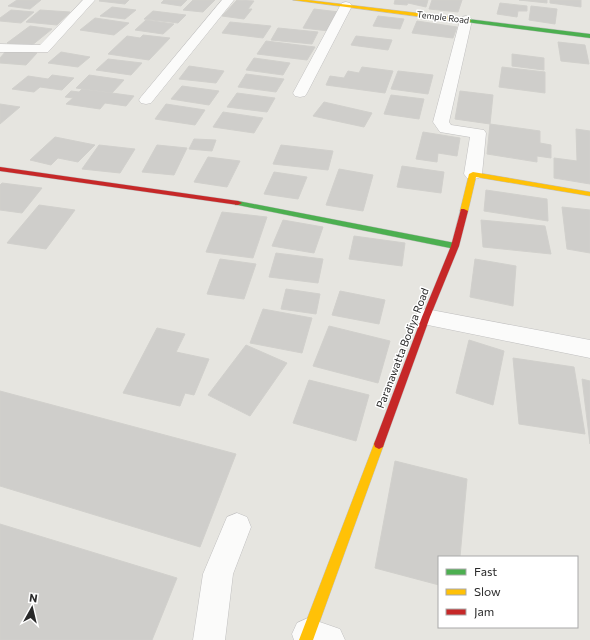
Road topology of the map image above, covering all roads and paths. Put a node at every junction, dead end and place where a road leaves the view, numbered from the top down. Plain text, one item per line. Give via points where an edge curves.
1 (89, 0) edge
2 (228, 0) edge
3 (295, 0) edge
4 (346, 6) junction
5 (466, 20) junction
6 (590, 36) edge
7 (0, 48) edge
8 (300, 94) dead end
9 (146, 100) dead end
10 (0, 169) edge
11 (473, 174) junction
12 (590, 194) edge
13 (455, 246) junction
14 (426, 317) junction
15 (590, 349) edge
16 (237, 527) dead end
17 (314, 638) edge
18 (208, 640) edge

1 - 7 street via 43,49
2 - 9 street
3 - 4 street, Temple Road
4 - 5 street, Temple Road
4 - 8 street
5 - 6 street, Temple Road
5 - 11 street via 440,122 446,129 478,133
10 - 13 street via 221,200
11 - 12 street
11 - 13 street, Paranawatta Bodiya Road
13 - 14 street, Paranawatta Bodiya Road
14 - 15 street
14 - 17 street, Paranawatta Bodiya Road
16 - 18 street via 218,574

